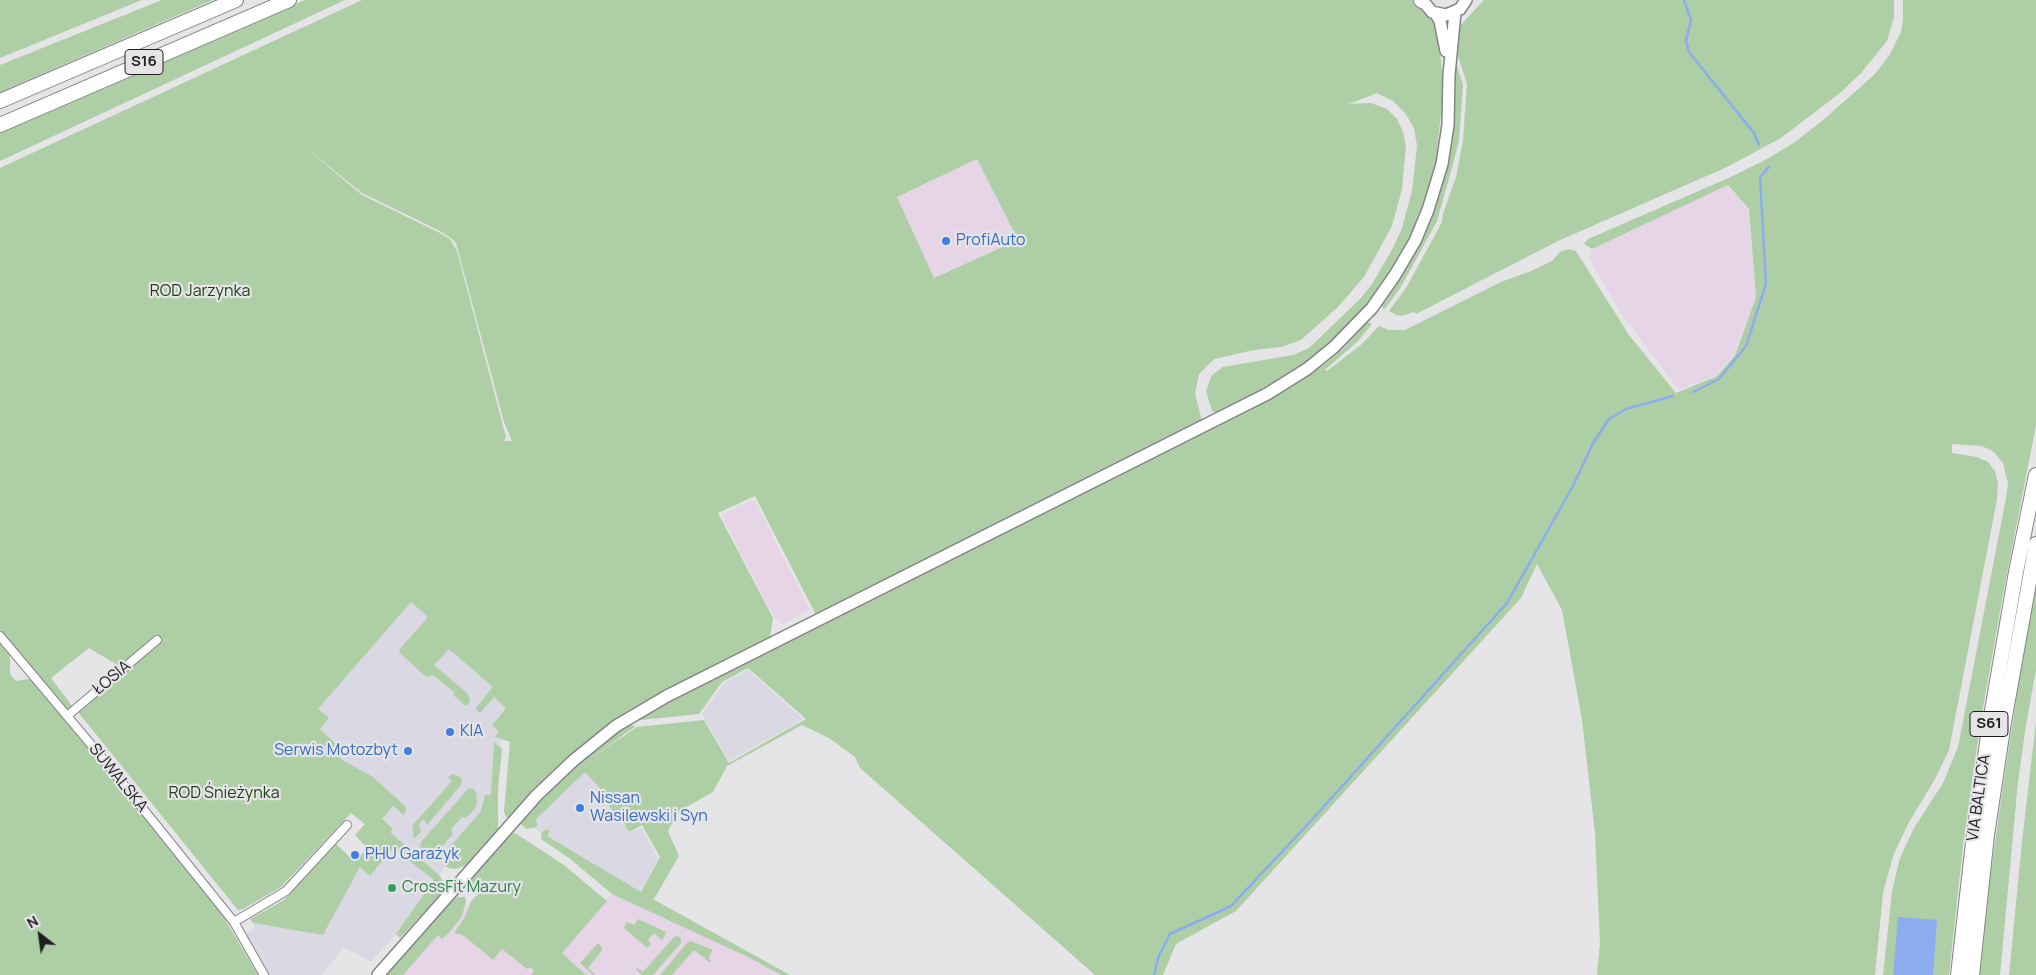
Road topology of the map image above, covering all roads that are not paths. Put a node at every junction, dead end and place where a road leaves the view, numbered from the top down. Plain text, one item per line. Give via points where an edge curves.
1 (236, 0) edge
2 (288, 0) edge
3 (1422, 0) edge
4 (1466, 0) edge
5 (1455, 12) junction
6 (1436, 14) junction
7 (1449, 75) junction
8 (0, 101) edge
9 (0, 125) edge
10 (2036, 475) edge
11 (2036, 544) edge
12 (0, 636) edge
13 (158, 640) dead end
14 (66, 716) junction
15 (347, 825) dead end
16 (234, 922) junction
17 (264, 975) edge
18 (378, 975) edge
19 (1958, 975) edge
20 (1972, 975) edge

1 - 8 highway, S16
2 - 9 highway, S16
3 - 6 main road
4 - 5 main road
5 - 6 main road
5 - 7 main road
6 - 7 main road via 1445,39
7 - 18 main road via 1448,125 1442,164 1415,241 1372,308 1334,347 1267,394 644,709 604,734 511,824
10 - 19 highway, VIA BALTICA / S61 via 1990,722
11 - 20 highway, VIA BALTICA / S61 via 2004,722 1986,844
12 - 14 street, SUWALSKA
13 - 14 street, ŁOSIA
14 - 16 street, SUWALSKA
15 - 16 street via 286,891
16 - 17 street, SUWALSKA

